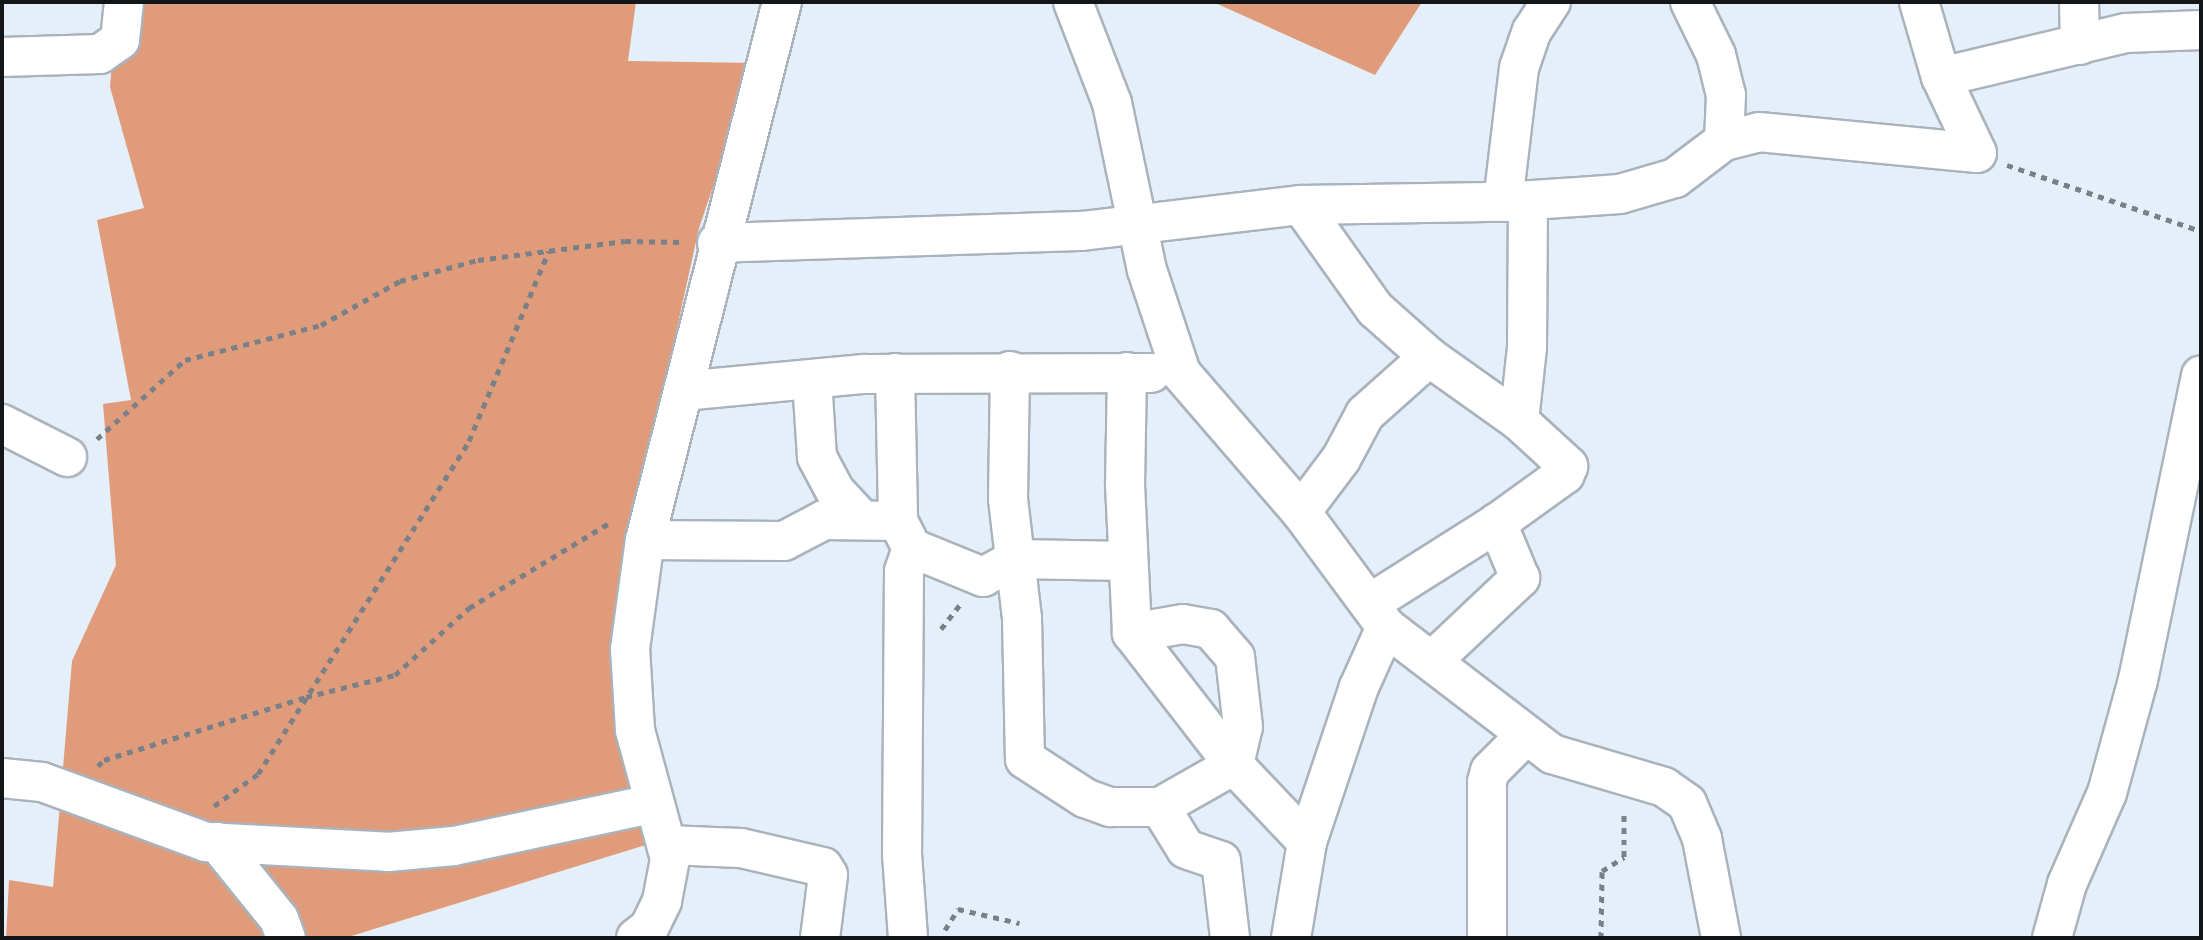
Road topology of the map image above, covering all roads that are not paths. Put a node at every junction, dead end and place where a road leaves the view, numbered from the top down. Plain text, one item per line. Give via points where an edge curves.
1 (124, 2) edge
2 (782, 2) edge
3 (1073, 2) edge
4 (1551, 2) edge
5 (1919, 2) edge
6 (2079, 2) edge
7 (1698, 5) edge
8 (2132, 18) edge
9 (2201, 30) edge
10 (2080, 45) junction
11 (2, 57) edge
12 (1941, 77) junction
13 (1724, 141) junction
14 (1516, 201) junction
15 (1301, 205) junction
16 (1137, 225) junction
17 (717, 243) junction
18 (1429, 357) junction
19 (1010, 371) junction
20 (1127, 372) junction
21 (895, 373) junction
22 (1181, 373) junction
23 (2201, 375) edge
24 (812, 380) junction
25 (683, 391) junction
26 (1519, 421) junction
27 (2, 424) edge
28 (67, 457) road end
29 (1301, 512) junction
30 (859, 517) junction
31 (1497, 523) junction
32 (905, 534) junction
33 (645, 540) junction
34 (1015, 559) junction
35 (1128, 561) junction
36 (1378, 616) junction
37 (1132, 633) junction
38 (1433, 660) junction
39 (1524, 737) junction
40 (1234, 765) junction
41 (2, 778) edge
42 (652, 804) junction
43 (1160, 807) junction
44 (217, 842) junction
45 (1307, 842) junction
46 (667, 845) junction
47 (286, 938) edge
48 (636, 938) edge
49 (820, 938) edge
50 (908, 938) edge
51 (1230, 938) edge
52 (1291, 938) edge
53 (1487, 938) edge
54 (1721, 938) edge
55 (2052, 938) edge

1 - 11 street via 120,40 100,54
2 - 17 street
3 - 16 street via 1112,103
4 - 14 street via 1532,31 1519,68
5 - 12 street
6 - 10 street
7 - 13 street via 1726,95
8 - 9 street
8 - 10 street
10 - 12 street
12 - 13 street via 1977,153 1789,132 1742,133
13 - 14 street via 1675,178 1649,188
14 - 15 street
14 - 26 street via 1527,347
15 - 16 street
15 - 18 street via 1350,279
16 - 17 street via 910,239
16 - 22 street
17 - 25 street
18 - 26 street
18 - 29 street via 1365,414 1341,459
19 - 20 street
19 - 21 street
19 - 34 street via 1008,499
20 - 22 street
20 - 35 street
21 - 24 street
21 - 32 street
22 - 29 street
23 - 55 street via 2138,680 2107,793 2067,884
24 - 25 street
24 - 30 street via 817,457 836,492
25 - 33 street
26 - 31 street via 1569,470
27 - 28 street
29 - 36 street
30 - 32 street
30 - 33 street via 824,520 784,541
31 - 36 street
31 - 38 street via 1520,578
32 - 34 street via 983,577
32 - 50 street via 902,854
33 - 42 street via 630,649 639,755
34 - 35 street
34 - 43 street via 1025,759 1085,798 1110,807
35 - 37 street
36 - 38 street
36 - 45 street
37 - 40 street
37 - 40 street via 1183,624 1211,629 1235,657 1243,727
38 - 39 street
39 - 53 street via 1490,771 1487,782
39 - 54 street via 1552,754 1664,787 1687,803 1702,839
40 - 43 street
40 - 45 street
41 - 44 street via 34,780
42 - 44 street via 430,850
42 - 46 street
43 - 51 street via 1186,849 1221,861
44 - 47 street via 279,919
45 - 52 street
46 - 48 street via 662,901 649,928
46 - 49 street via 741,848 823,867 828,871

